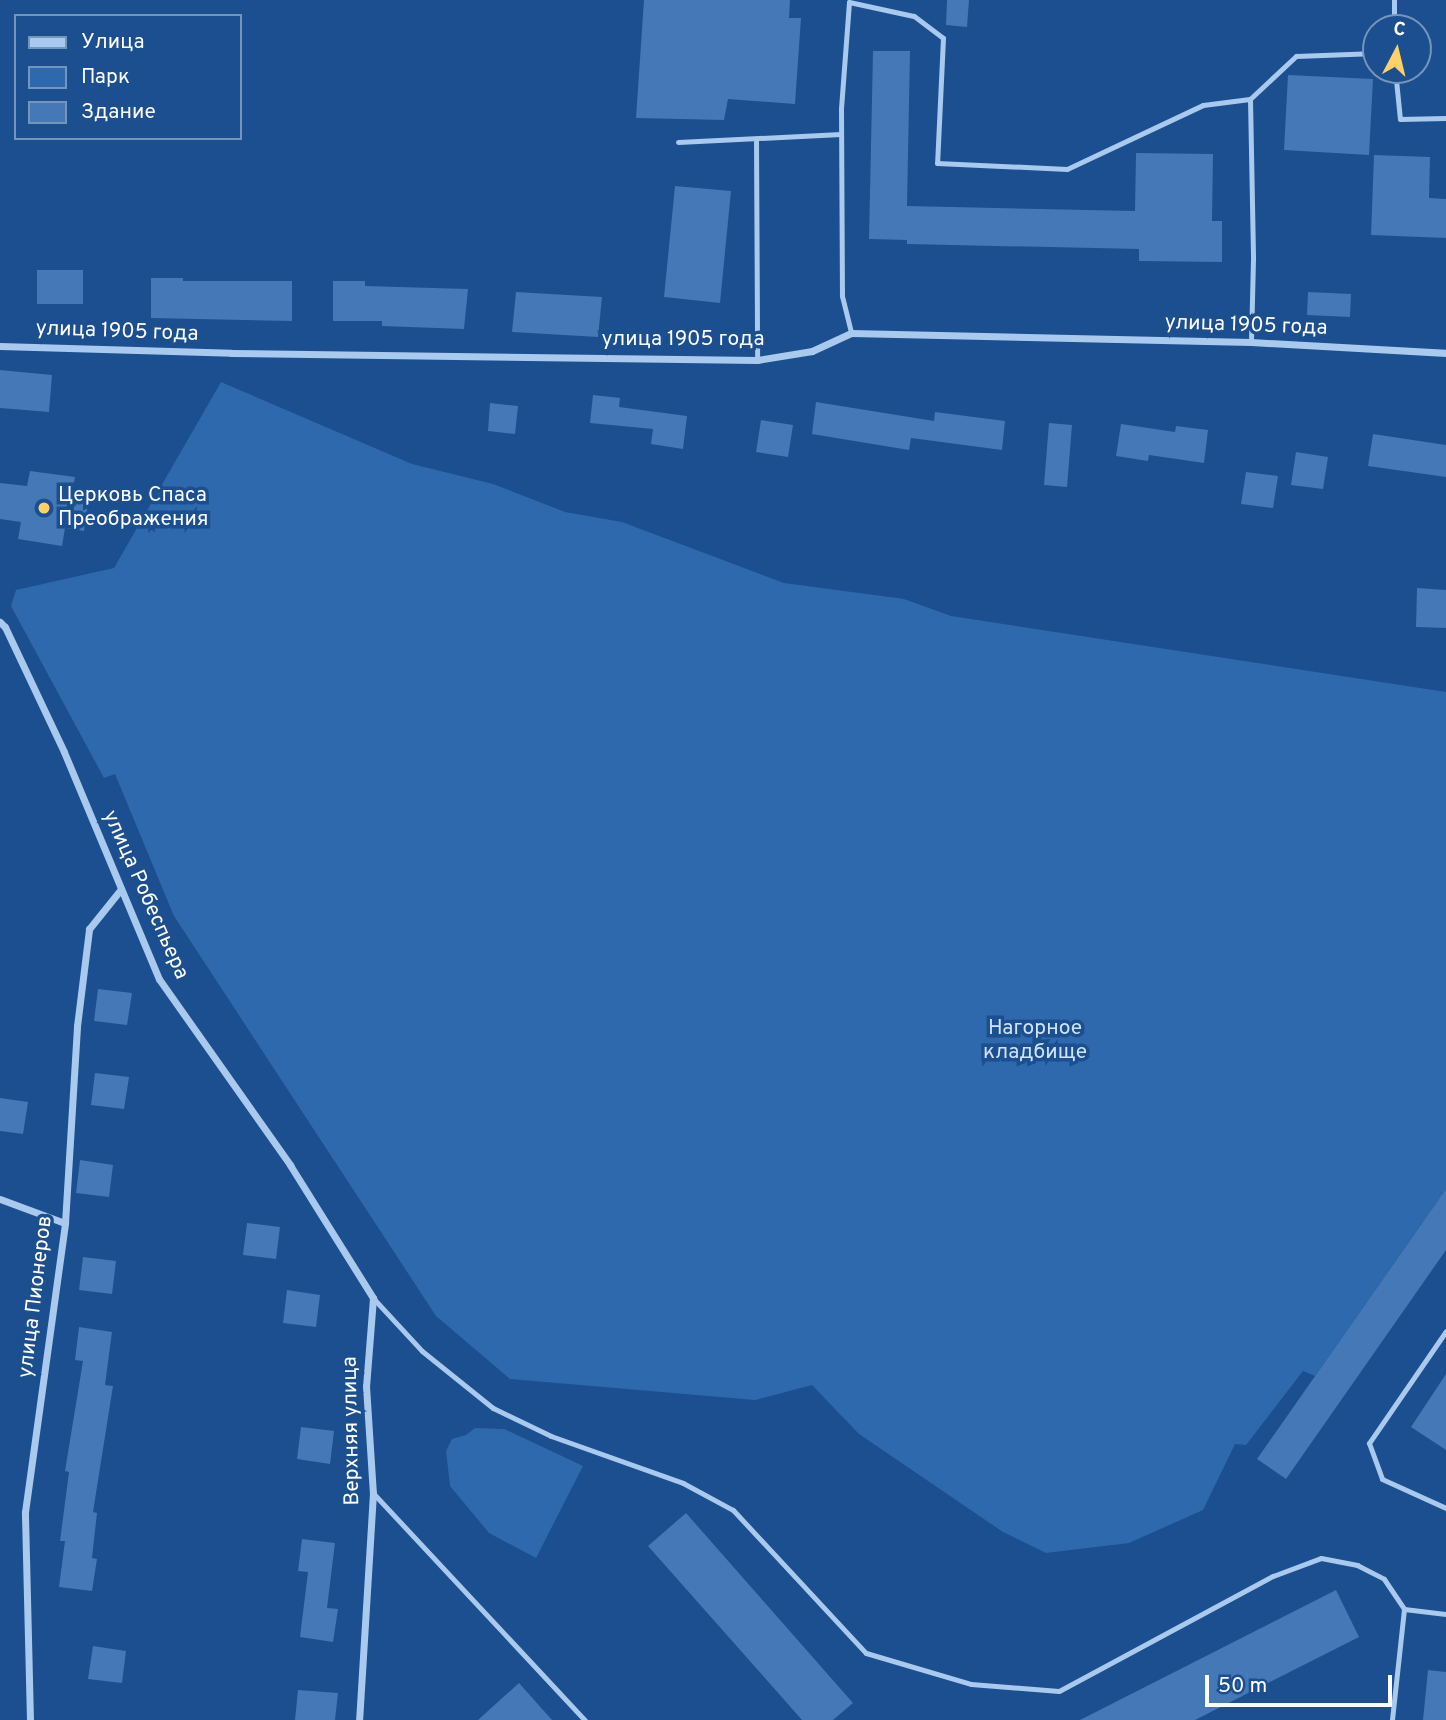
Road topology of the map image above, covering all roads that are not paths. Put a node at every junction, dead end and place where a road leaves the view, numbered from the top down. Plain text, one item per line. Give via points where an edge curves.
1 (849, 1) edge
2 (1362, 54) edge
3 (1396, 84) edge
4 (1250, 99) junction
5 (1446, 118) edge
6 (841, 134) junction
7 (756, 139) junction
8 (678, 142) dead end
9 (851, 333) junction
10 (1251, 342) junction
11 (0, 346) edge
12 (1446, 352) edge
13 (757, 360) junction
14 (0, 622) edge
15 (121, 889) junction
16 (0, 1199) edge
17 (65, 1223) junction
18 (373, 1298) junction
19 (1446, 1331) edge
20 (373, 1493) junction
21 (1446, 1508) edge
22 (1404, 1609) junction
23 (1446, 1614) edge
24 (30, 1720) edge
25 (359, 1720) edge
26 (585, 1720) edge
27 (1392, 1720) edge

1 - 4 lane via 915,16 943,38 937,163 1067,169 1203,105
1 - 6 lane
2 - 4 lane via 1296,56
3 - 5 lane via 1399,119
4 - 10 lane
6 - 7 lane
6 - 9 lane via 842,296
7 - 8 lane
7 - 13 lane
9 - 10 street, улица 1905 года
9 - 13 street, улица 1905 года via 812,351
10 - 12 street, улица 1905 года
11 - 13 street, улица 1905 года
14 - 15 street, улица Робеспьера via 64,752
15 - 17 street, улица Пионеров via 89,929 77,1026
15 - 18 street, улица Робеспьера via 159,979 290,1165
16 - 17 street
17 - 24 street, улица Пионеров via 25,1512
18 - 20 street, Верхняя улица via 366,1386
18 - 22 lane via 422,1351 493,1408 551,1436 683,1483 733,1510 866,1653 891,1662 971,1684 1059,1691 1273,1576 1321,1558 1357,1565 1384,1579
19 - 21 lane via 1369,1443 1382,1479
20 - 25 street, Верхняя улица
20 - 26 lane
22 - 23 lane
22 - 27 lane

